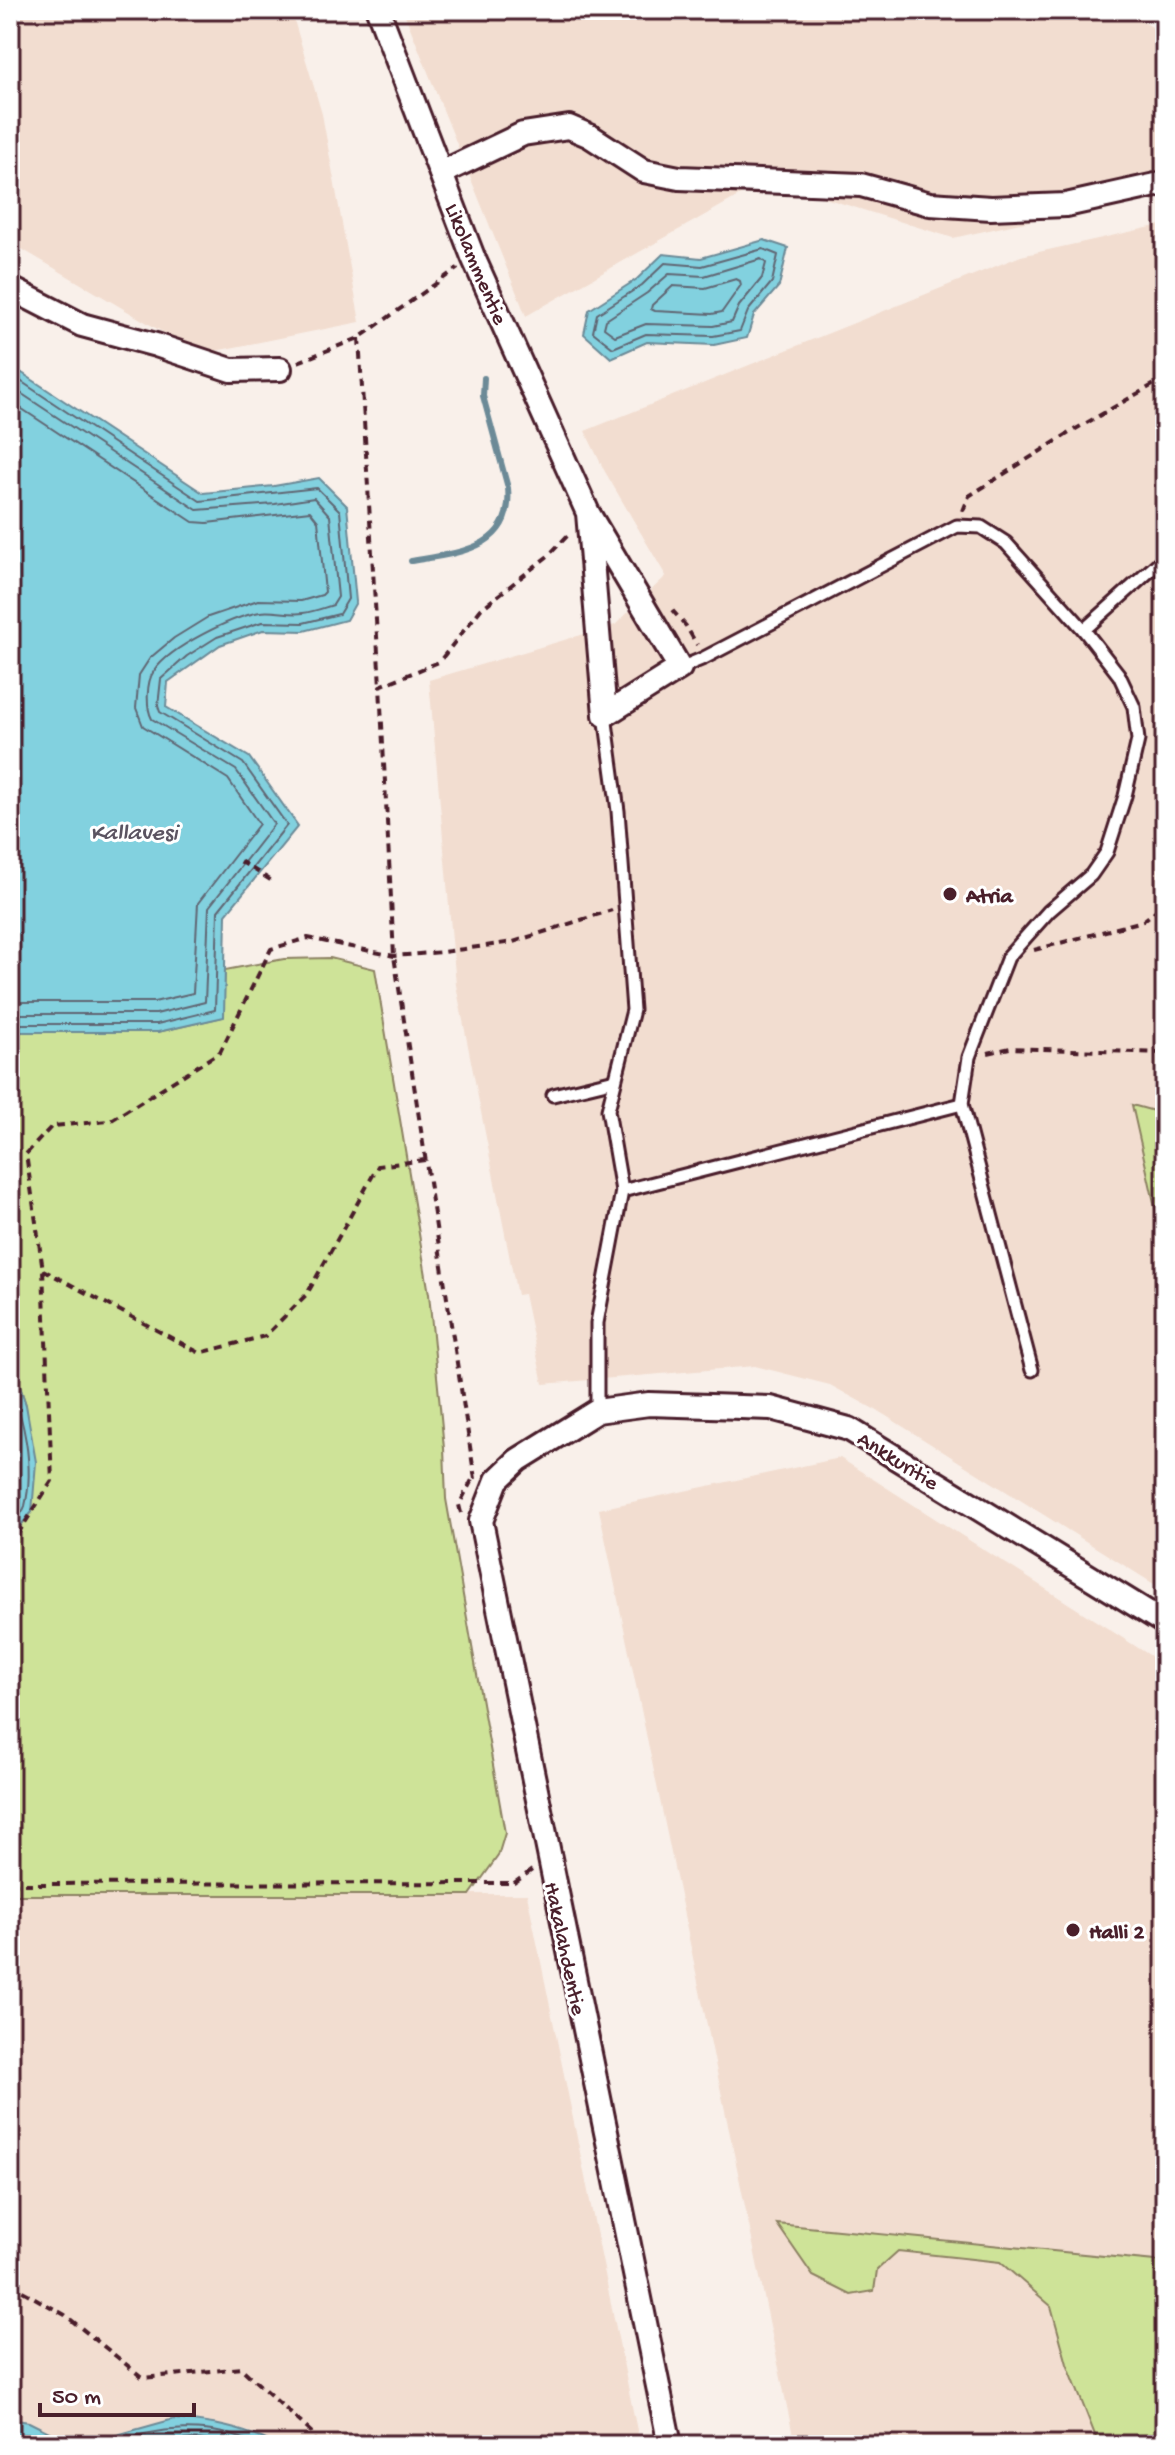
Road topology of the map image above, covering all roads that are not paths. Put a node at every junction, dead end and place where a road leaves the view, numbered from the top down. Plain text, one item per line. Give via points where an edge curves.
1 (378, 10) edge
2 (441, 173) junction
3 (1165, 183) edge
4 (10, 288) edge
5 (280, 369) road end
6 (588, 513) junction
7 (1165, 557) edge
8 (1084, 630) junction
9 (680, 668) junction
10 (605, 715) junction
11 (615, 1080) junction
12 (553, 1095) dead end
13 (962, 1104) junction
14 (622, 1191) junction
15 (1032, 1370) dead end
16 (597, 1411) junction
17 (481, 1521) joint
18 (1165, 1623) edge
19 (670, 2445) edge

1 - 2 street, Likolammentie
2 - 3 street via 523,134 569,127 644,171 679,178 861,185 930,204 1066,205
2 - 6 street, Likolammentie
4 - 5 street via 82,325 231,370
6 - 9 street, Likolammentie
6 - 10 street, Likolammentie
7 - 8 lane
8 - 9 lane via 1006,543 981,527 957,526
8 - 13 lane via 1119,675 1134,707 1138,740 1125,796 1107,852 1091,875 1008,957 969,1057
9 - 10 street
10 - 11 lane via 633,1010
11 - 12 lane
11 - 14 lane via 608,1110
13 - 14 lane
13 - 15 lane
14 - 16 lane via 597,1323
16 - 17 street, Ankkuritie via 518,1460 497,1480
16 - 18 street, Ankkuritie via 649,1404 771,1408 849,1429
17 - 19 street, Hakalahdentie

